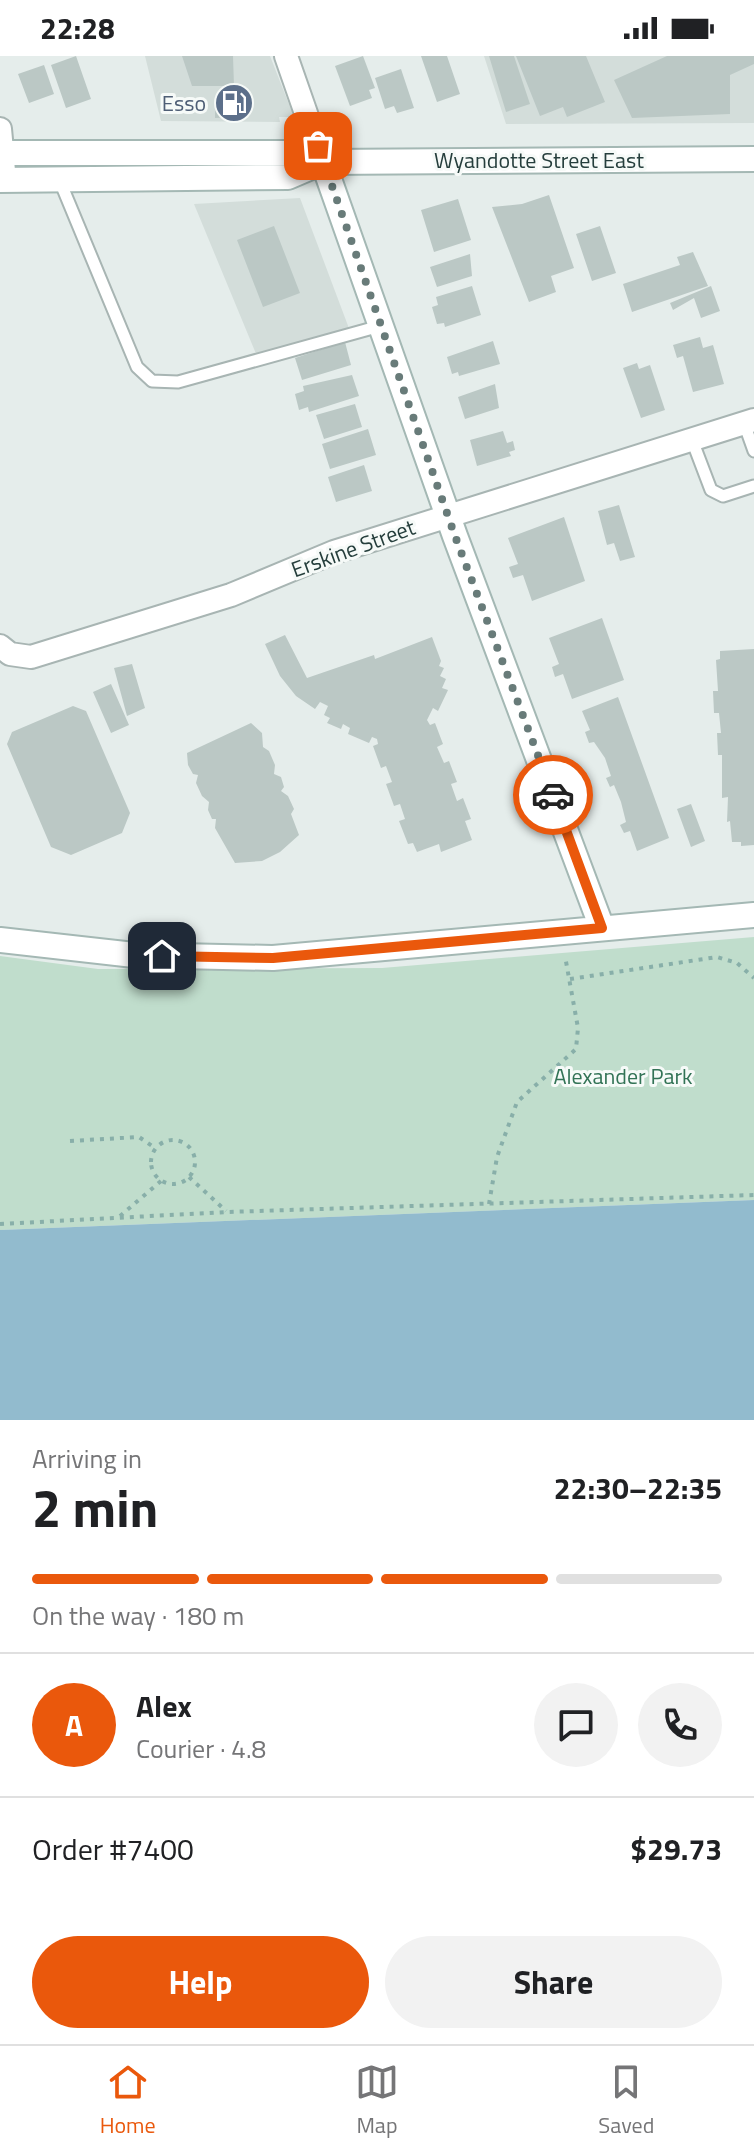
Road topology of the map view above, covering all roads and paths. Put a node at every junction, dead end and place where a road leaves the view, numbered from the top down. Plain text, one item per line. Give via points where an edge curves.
1 (286, 56) edge
2 (1, 145) edge
3 (48, 152) junction
4 (754, 159) edge
5 (323, 162) junction
6 (2, 180) edge
7 (59, 180) junction
8 (380, 326) junction
9 (749, 422) edge
10 (692, 440) junction
11 (754, 451) edge
12 (754, 486) edge
13 (448, 516) junction
14 (0, 646) edge
15 (754, 915) edge
16 (602, 928) junction
17 (0, 940) edge
18 (565, 956) dead end
19 (754, 978) edge
20 (570, 979) junction
21 (70, 1141) dead end
22 (155, 1148) junction
23 (189, 1177) junction
24 (161, 1181) junction
25 (754, 1195) edge
26 (489, 1204) junction
27 (227, 1212) junction
28 (118, 1218) junction
29 (0, 1224) edge

1 - 5 street
2 - 3 main road, Wyandotte Street East
2 - 6 street
3 - 5 main road, Wyandotte Street East via 292,153
3 - 7 lane
4 - 5 main road, Wyandotte Street East
5 - 7 main road, Wyandotte Street East via 288,177
5 - 8 main road
6 - 7 main road, Wyandotte Street East
7 - 8 lane via 137,367 152,381 178,382
8 - 13 main road
9 - 10 street, Erskine Street
9 - 11 lane
10 - 12 lane via 711,490 723,496
10 - 13 street, Erskine Street
13 - 14 street, Erskine Street via 334,552 231,595 31,657 10,654
13 - 16 main road
15 - 16 main road
16 - 17 main road via 273,958 134,955
18 - 20 path
19 - 20 path via 737,963 717,957
20 - 26 path via 576,1049 517,1102 497,1157
21 - 22 path via 139,1137
22 - 23 path via 167,1140 188,1145 195,1164
22 - 24 path via 151,1170
23 - 24 path via 176,1184
23 - 27 path
24 - 28 path
25 - 26 path
26 - 27 path
27 - 28 path
28 - 29 path

